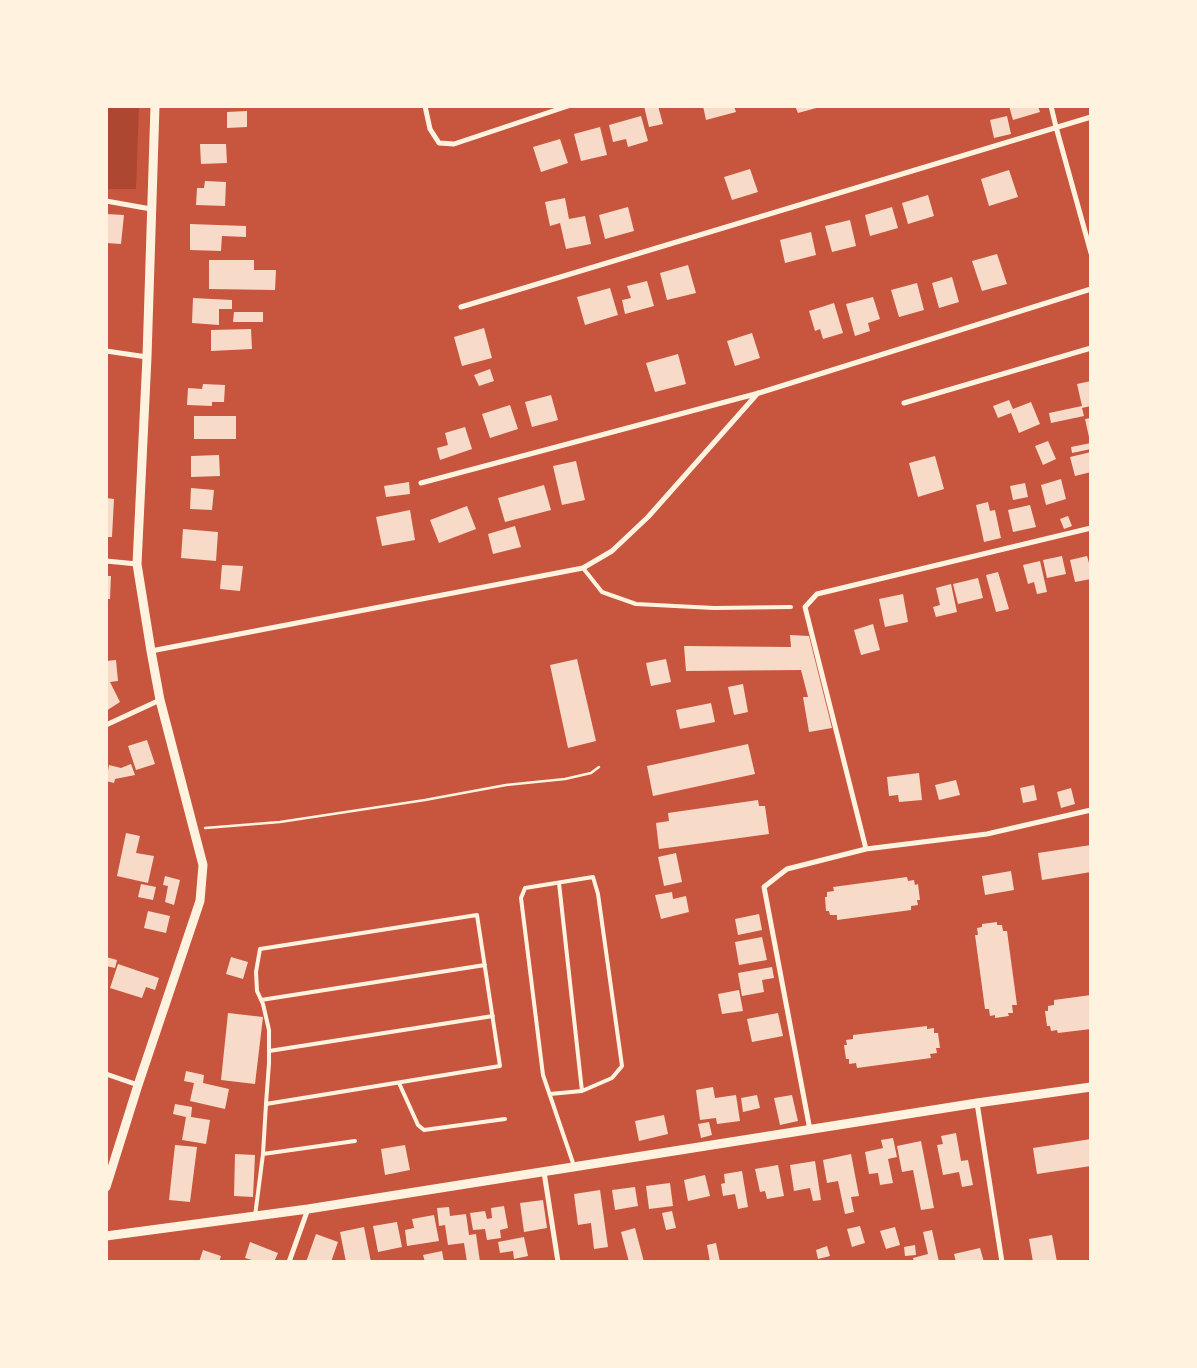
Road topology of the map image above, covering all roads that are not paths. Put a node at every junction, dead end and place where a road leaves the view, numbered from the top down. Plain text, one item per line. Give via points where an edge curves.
1 (155, 106) edge
2 (425, 106) edge
3 (568, 106) edge
4 (1051, 106) edge
5 (1091, 117) edge
6 (1056, 127) junction
7 (106, 201) edge
8 (151, 209) junction
9 (1091, 252) edge
10 (1091, 289) edge
11 (462, 307) dead end
12 (1091, 348) edge
13 (106, 351) edge
14 (147, 357) junction
15 (759, 393) junction
16 (904, 403) dead end
17 (421, 483) dead end
18 (1091, 528) edge
19 (106, 561) edge
20 (137, 564) junction
21 (583, 568) junction
22 (791, 607) dead end
23 (151, 651) junction
24 (160, 700) junction
25 (106, 725) edge
26 (1091, 810) edge
27 (866, 849) junction
28 (559, 883) junction
29 (485, 965) junction
30 (261, 1000) junction
31 (493, 1016) junction
32 (269, 1051) junction
33 (106, 1074) edge
34 (399, 1082) junction
35 (138, 1085) junction
36 (1091, 1087) edge
37 (582, 1091) junction
38 (550, 1094) junction
39 (977, 1103) junction
40 (266, 1104) junction
41 (505, 1119) dead end
42 (810, 1130) junction
43 (355, 1141) dead end
44 (263, 1154) junction
45 (575, 1167) junction
46 (544, 1172) junction
47 (106, 1187) edge
48 (308, 1210) junction
49 (256, 1216) junction
50 (106, 1236) edge
51 (289, 1262) edge
52 (558, 1262) edge
53 (1002, 1262) edge

1 - 8 street
2 - 3 street via 430,129 439,143 454,144
4 - 6 street
5 - 6 street
6 - 9 street
6 - 11 street
7 - 8 street
8 - 14 street
10 - 15 street
12 - 16 street
13 - 14 street
14 - 20 street
15 - 17 street
15 - 21 street via 648,517 612,551
18 - 27 street via 817,594 805,607
19 - 20 street
20 - 23 street
21 - 22 lane via 602,592 636,604
21 - 23 street
23 - 24 street
24 - 25 street
24 - 35 street via 203,865 200,901
26 - 27 street via 987,834
27 - 42 street via 787,869 764,887
28 - 37 lane
28 - 37 lane via 593,877 622,1066 612,1078
28 - 38 lane via 525,888 521,898 543,1075
29 - 30 lane
29 - 30 lane via 477,915 297,943 260,949 256,972
29 - 31 lane
30 - 32 lane via 269,1030
31 - 32 lane
31 - 34 lane via 500,1066
32 - 40 lane
33 - 35 street
34 - 40 lane
34 - 41 lane via 418,1125 424,1130
35 - 47 street
36 - 39 street
37 - 38 lane
38 - 45 lane
39 - 42 street
39 - 53 street
40 - 44 lane
42 - 45 street
43 - 44 lane
44 - 49 lane
45 - 46 street
46 - 48 street
46 - 52 street
48 - 49 street
48 - 51 street
49 - 50 street

